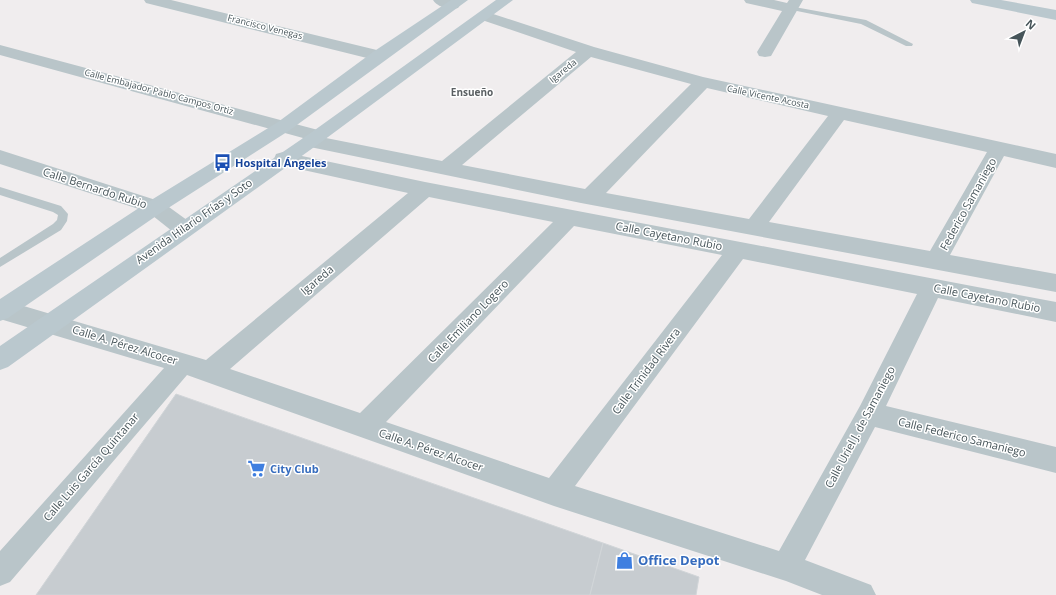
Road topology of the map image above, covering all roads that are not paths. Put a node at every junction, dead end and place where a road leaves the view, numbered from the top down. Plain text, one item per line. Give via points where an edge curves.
1 (151, 0) edge
2 (224, 0) edge
3 (506, 0) edge
4 (751, 0) edge
5 (977, 0) edge
6 (452, 2) edge
7 (794, 4) edge
8 (208, 13) junction
9 (1056, 15) edge
10 (484, 16) junction
11 (909, 44) dead end
12 (0, 50) edge
13 (588, 51) junction
14 (765, 52) dead end
15 (379, 56) junction
16 (703, 82) junction
17 (840, 113) junction
18 (284, 126) junction
19 (314, 138) junction
20 (999, 148) junction
21 (0, 157) edge
22 (283, 159) junction
23 (1056, 161) edge
24 (446, 168) junction
25 (425, 189) junction
26 (0, 191) edge
27 (590, 197) junction
28 (155, 207) junction
29 (570, 216) junction
30 (754, 227) junction
31 (184, 229) junction
32 (738, 250) junction
33 (936, 260) junction
34 (0, 263) edge
35 (1056, 283) edge
36 (932, 287) junction
37 (1, 310) edge
38 (1056, 312) edge
39 (52, 323) junction
40 (0, 359) edge
41 (183, 363) junction
42 (209, 372) junction
43 (869, 414) junction
44 (365, 426) junction
45 (1056, 460) edge
46 (554, 493) junction
47 (786, 567) junction
48 (0, 572) edge
49 (862, 595) edge

1 - 8 street, Francisco Venegas
2 - 8 street
3 - 10 street, Avenida Hilario Frías y Soto
4 - 7 street
5 - 9 street
6 - 15 street
7 - 11 lane via 863,22
7 - 14 street
8 - 15 street, Francisco Venegas
10 - 13 street, Calle Vicente Acosta
10 - 19 street, Avenida Hilario Frías y Soto
12 - 18 street, Calle Embajador Pablo Campos Ortiz
13 - 16 street, Calle Vicente Acosta
13 - 24 street, Igareda
15 - 18 street
16 - 17 street, Calle Vicente Acosta
16 - 27 street
17 - 20 street, Calle Vicente Acosta
17 - 30 street
18 - 19 street, Calle Embajador Pablo Campos Ortiz
18 - 28 street
19 - 22 street, Avenida Hilario Frías y Soto
19 - 24 street
20 - 23 street, Calle Vicente Acosta
20 - 33 street, Federico Samaniego
21 - 28 street, Calle Bernardo Rubio
22 - 25 street, Calle Cayetano Rubio
22 - 31 street, Avenida Hilario Frías y Soto
24 - 27 street
25 - 29 street, Calle Cayetano Rubio
25 - 42 street, Igareda
26 - 34 lane via 57,209 63,214 62,221 57,227
27 - 30 street
28 - 31 street, Calle Bernardo Rubio
28 - 37 street
29 - 32 street, Calle Cayetano Rubio
29 - 44 street, Calle Emiliano Logero
30 - 33 street
31 - 39 street, Avenida Hilario Frías y Soto
32 - 36 street, Calle Cayetano Rubio
32 - 46 street, Calle Trinidad Rivera
33 - 35 street
36 - 38 street, Calle Cayetano Rubio
36 - 43 street, Calle Uriel J. de Samaniego
37 - 39 street, Calle A. Pérez Alcocer
39 - 40 street, Avenida Hilario Frías y Soto
39 - 41 street, Calle A. Pérez Alcocer
41 - 42 street, Calle A. Pérez Alcocer
41 - 48 street, Calle Luis García Quintanar
42 - 44 street, Calle A. Pérez Alcocer
43 - 45 street, Calle Federico Samaniego
43 - 47 street, Calle Uriel J. de Samaniego
44 - 46 street, Calle A. Pérez Alcocer
46 - 47 street, Calle A. Pérez Alcocer
47 - 49 street, Calle A. Pérez Alcocer

